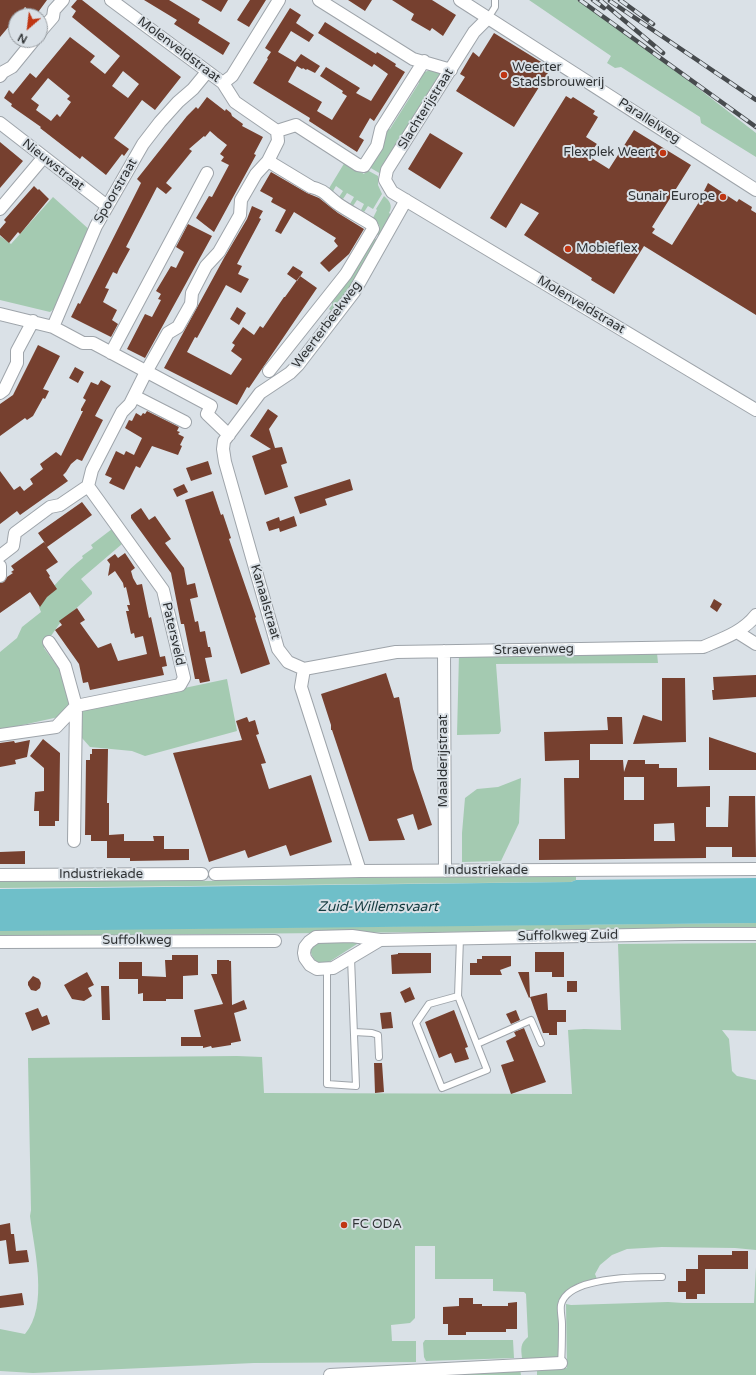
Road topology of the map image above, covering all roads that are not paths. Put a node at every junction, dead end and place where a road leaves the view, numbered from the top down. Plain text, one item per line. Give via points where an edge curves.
1 (63, 0) edge
2 (279, 0) edge
3 (319, 0) edge
4 (460, 0) edge
5 (495, 0) edge
6 (118, 2) edge
7 (488, 18) junction
8 (48, 22) edge
9 (27, 48) edge
10 (424, 61) junction
11 (451, 70) junction
12 (207, 72) junction
13 (0, 76) edge
14 (223, 83) junction
15 (0, 123) edge
16 (277, 131) junction
17 (43, 158) junction
18 (268, 161) junction
19 (207, 173) dead end
20 (756, 190) edge
21 (406, 200) junction
22 (107, 206) junction
23 (0, 209) edge
24 (0, 314) edge
25 (32, 321) junction
26 (53, 327) junction
27 (111, 353) junction
28 (270, 371) dead end
29 (146, 372) junction
30 (0, 393) edge
31 (134, 396) junction
32 (756, 410) edge
33 (185, 422) dead end
34 (229, 435) junction
35 (88, 486) junction
36 (0, 556) edge
37 (0, 566) edge
38 (0, 576) edge
39 (756, 615) edge
40 (737, 632) junction
41 (49, 642) dead end
42 (756, 644) edge
43 (444, 651) junction
44 (304, 670) junction
45 (76, 706) junction
46 (0, 735) edge
47 (74, 842) dead end
48 (756, 869) edge
49 (360, 871) junction
50 (445, 871) junction
51 (202, 874) dead end
52 (215, 874) dead end
53 (0, 875) edge
54 (756, 934) edge
55 (460, 938) junction
56 (380, 940) junction
57 (275, 941) dead end
58 (0, 942) edge
59 (350, 958) junction
60 (327, 968) junction
61 (458, 996) junction
62 (354, 1032) junction
63 (541, 1043) dead end
64 (477, 1044) junction
65 (379, 1056) dead end
66 (662, 1277) dead end
67 (561, 1364) joint
68 (330, 1375) edge

1 - 8 street
2 - 14 street via 232,76
3 - 10 street via 413,58
4 - 7 street, Parallelweg
5 - 7 lane via 495,7
6 - 12 street, Molenveldstraat
7 - 11 street, Slachterijstraat via 474,32
7 - 20 street, Parallelweg
9 - 13 street via 12,67
10 - 11 street
10 - 16 street via 381,129 377,146 364,166 358,165 296,126
11 - 21 street, Slachterijstraat via 388,170 385,180 388,186 392,192
12 - 14 street, Molenveldstraat
12 - 22 street, Spoorstraat via 143,144
14 - 16 street, Molenveldstraat via 235,102
15 - 17 street, Nieuwstraat
16 - 18 street via 278,141
17 - 22 street, Nieuwstraat
17 - 23 street
18 - 28 street via 311,187 318,188 371,224 373,229 346,274
18 - 29 street via 256,174 241,200 240,214 219,252 206,266 192,293 191,304 178,327 168,333
19 - 27 street
21 - 32 street, Molenveldstraat
21 - 34 street, Weerterbeekweg via 354,292 298,366 260,393
22 - 26 street, Spoorstraat
24 - 25 street
25 - 26 street
25 - 30 street via 17,351 17,363 4,390
26 - 27 street via 83,343 93,343
27 - 29 street
29 - 31 street
29 - 34 street via 211,406 207,414
31 - 33 street
31 - 35 street via 122,412 92,470
34 - 44 street, Kanaalstraat via 224,441 225,462 278,649 288,662
35 - 36 street via 60,505 50,507 15,533 13,546
35 - 45 street, Patersveld via 162,590 184,678 180,685
37 - 38 street
39 - 40 street, Straevenweg
40 - 42 street
40 - 43 street, Straevenweg via 703,647
41 - 45 street via 65,666
43 - 44 street, Straevenweg via 396,652
43 - 50 street, Maalderijstraat
44 - 49 street via 302,687
45 - 46 street via 56,727
45 - 47 street
48 - 50 street, Industriekade
49 - 50 street, Industriekade
49 - 52 street, Industriekade
51 - 53 street, Industriekade
54 - 55 street, Suffolkweg Zuid
55 - 56 street, Suffolkweg Zuid
55 - 61 lane
56 - 59 street, Suffolkweg Zuid
56 - 60 street, Suffolkweg Zuid via 352,936 316,937 305,947 305,958 317,970
57 - 58 street, Suffolkweg
59 - 60 street, Suffolkweg Zuid via 333,968
59 - 62 lane
60 - 62 lane via 327,1084 356,1086
61 - 64 lane
61 - 64 lane via 429,1004 416,1023 442,1088 487,1070
62 - 65 lane via 378,1035
63 - 64 lane via 531,1020
66 - 67 lane via 618,1279 572,1290 561,1305
67 - 68 street

